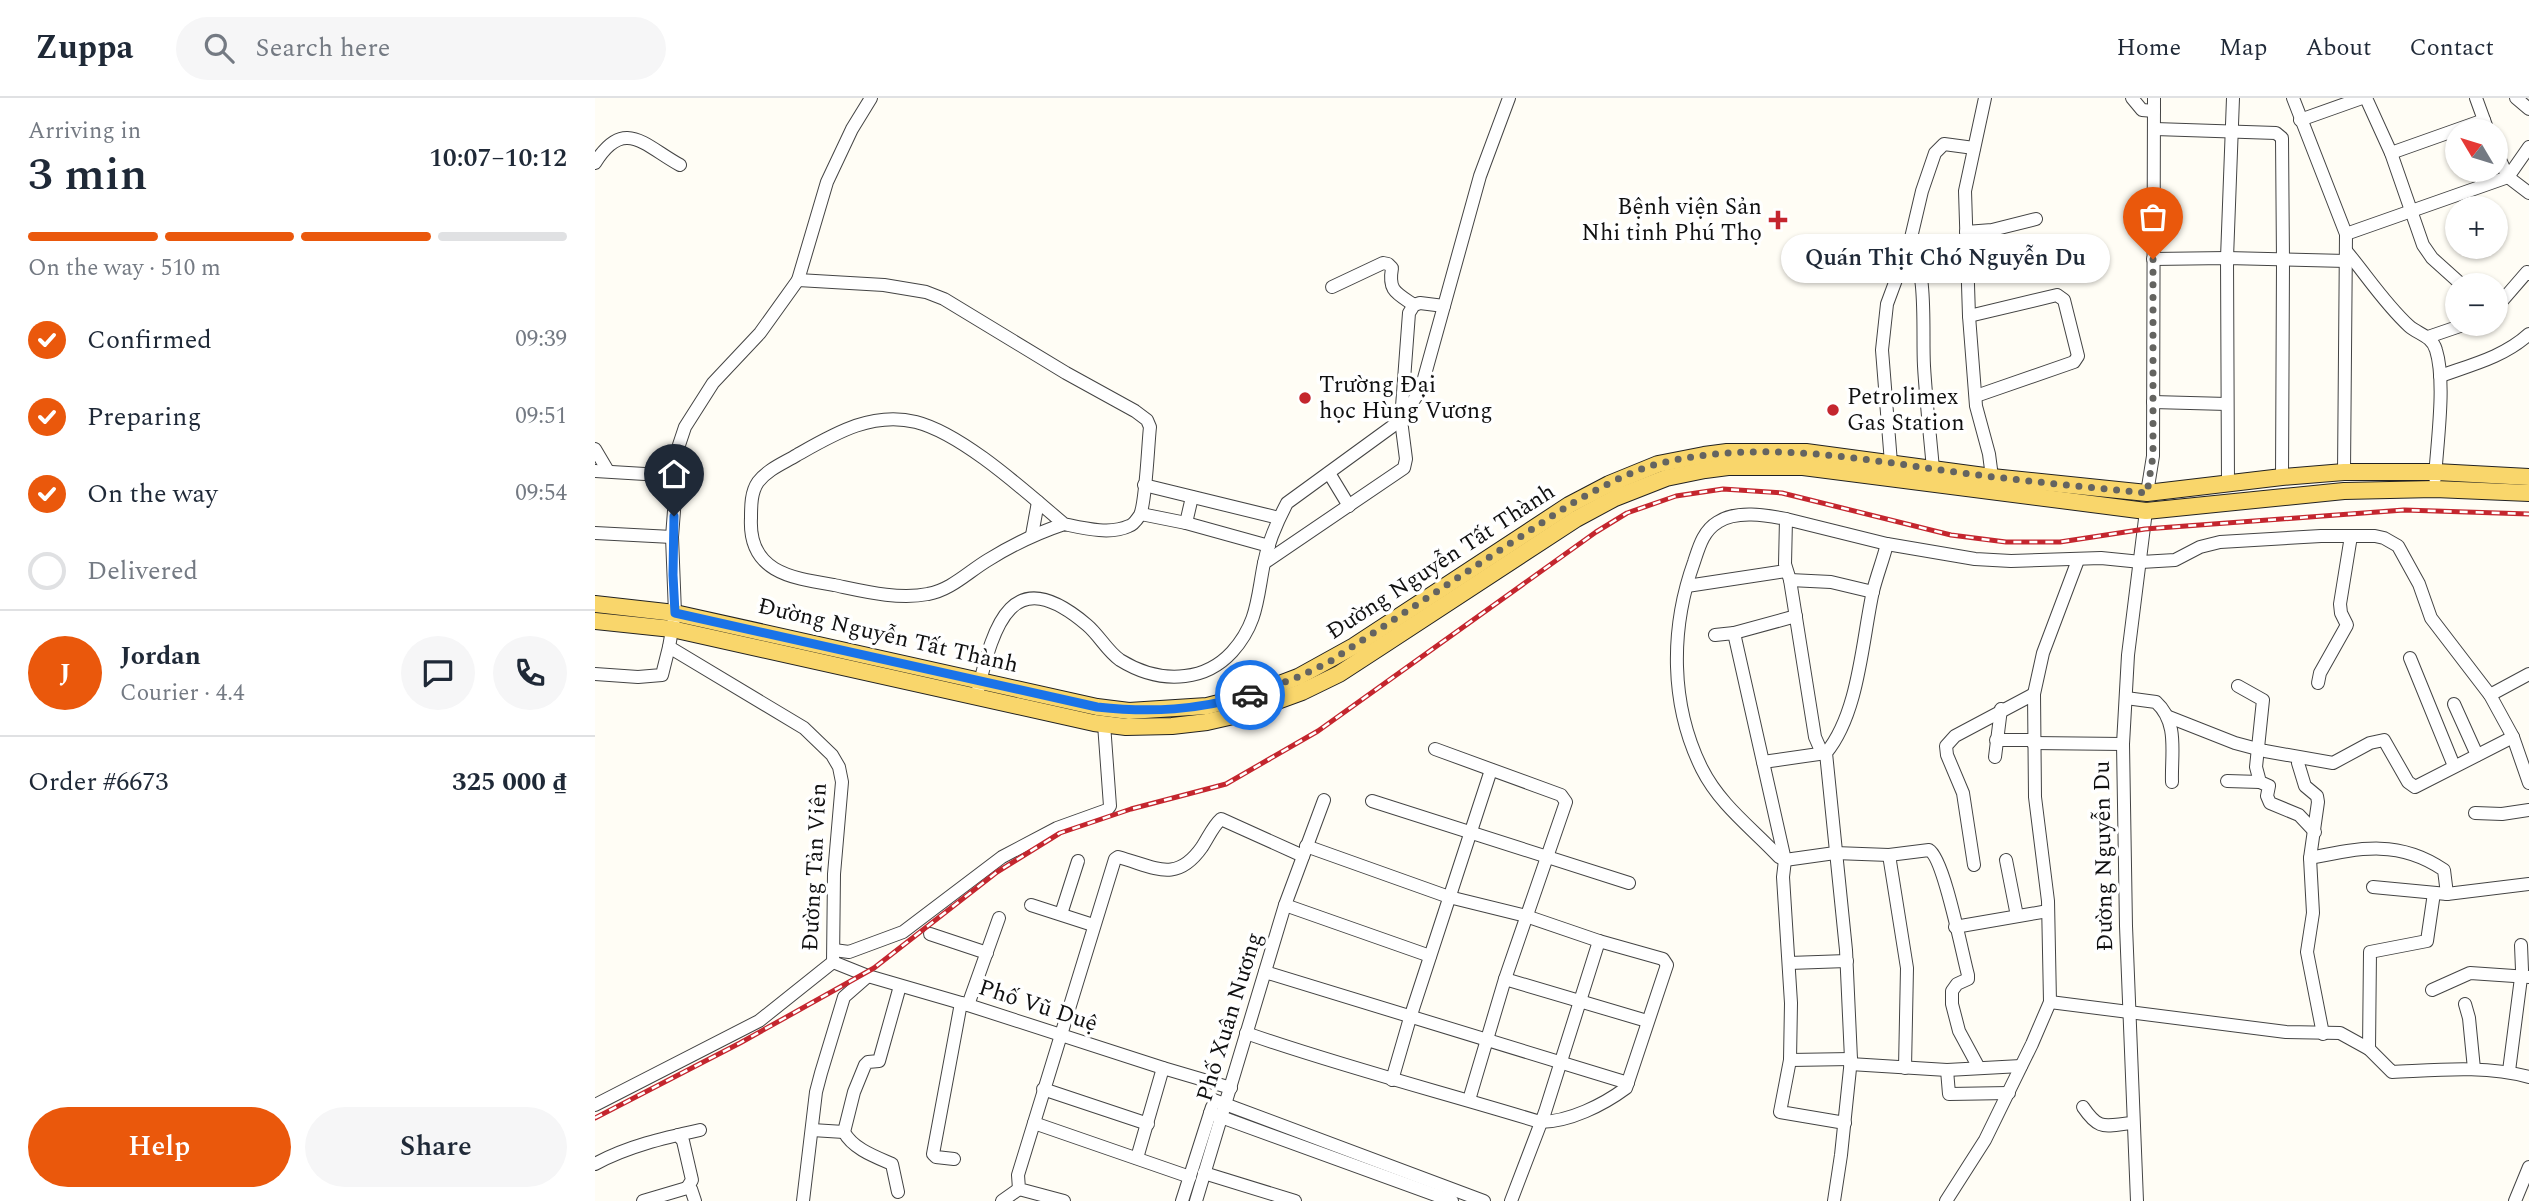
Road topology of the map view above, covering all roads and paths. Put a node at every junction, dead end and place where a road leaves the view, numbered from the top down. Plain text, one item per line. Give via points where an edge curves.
1 (871, 98) edge
2 (1509, 98) edge
3 (1985, 98) edge
4 (2132, 98) edge
5 (2233, 98) edge
6 (2293, 98) edge
7 (2364, 98) edge
8 (2476, 98) edge
9 (2516, 98) edge
10 (2154, 105) edge
11 (2529, 109) edge
12 (2484, 119) edge
13 (2300, 120) junction
14 (2155, 129) junction
15 (2231, 131) junction
16 (2445, 138) edge
17 (2529, 147) edge
18 (1974, 148) junction
19 (2391, 153) junction
20 (595, 163) edge
21 (680, 165) dead end
22 (2508, 177) joint
23 (2494, 182) edge
24 (2529, 193) edge
25 (2410, 211) junction
26 (2036, 219) dead end
27 (1966, 232) junction
28 (2346, 234) junction
29 (1910, 242) junction
30 (2047, 256) dead end
31 (2347, 256) junction
32 (2227, 258) junction
33 (2153, 259) junction
34 (2283, 261) junction
35 (2528, 272) edge
36 (1969, 273) junction
37 (2449, 273) edge
38 (798, 280) junction
39 (1332, 287) dead end
40 (2508, 294) edge
41 (1413, 305) junction
42 (1444, 306) junction
43 (1969, 316) junction
44 (2445, 331) edge
45 (2529, 334) edge
46 (2428, 337) junction
47 (2439, 376) junction
48 (1976, 396) junction
49 (2153, 402) junction
50 (2227, 404) junction
51 (1401, 420) junction
52 (595, 449) edge
53 (1891, 463) junction
54 (1933, 469) junction
55 (602, 471) edge
56 (2344, 472) junction
57 (1329, 473) junction
58 (678, 476) junction
59 (2282, 477) junction
60 (2529, 477) edge
61 (2435, 480) junction
62 (1991, 484) junction
63 (2228, 484) junction
64 (1145, 485) junction
65 (2147, 493) junction
66 (2529, 493) edge
67 (1192, 497) junction
68 (2284, 497) junction
69 (1038, 502) junction
70 (1349, 506) junction
71 (2146, 511) junction
72 (1141, 514) junction
73 (1279, 518) junction
74 (1786, 519) junction
75 (1186, 523) junction
76 (1064, 524) junction
77 (595, 533) edge
78 (1032, 535) junction
79 (2351, 536) junction
80 (672, 537) junction
81 (1887, 544) junction
82 (1269, 546) junction
83 (2078, 560) junction
84 (2141, 562) junction
85 (1264, 563) junction
86 (1788, 576) junction
87 (1687, 586) junction
88 (1873, 592) junction
89 (595, 604) edge
90 (1796, 616) junction
91 (595, 621) edge
92 (673, 621) junction
93 (1734, 633) junction
94 (1715, 635) dead end
95 (669, 647) junction
96 (2410, 658) dead end
97 (595, 674) edge
98 (2529, 674) edge
99 (980, 679) junction
100 (2318, 682) dead end
101 (1300, 685) junction
102 (2238, 686) dead end
103 (2034, 694) junction
104 (2490, 695) junction
105 (976, 697) junction
106 (2126, 698) junction
107 (2454, 704) dead end
108 (2001, 709) junction
109 (2169, 718) junction
110 (1104, 724) junction
111 (2513, 737) junction
112 (1996, 740) junction
113 (2033, 742) junction
114 (2123, 744) junction
115 (1435, 749) dead end
116 (2258, 749) junction
117 (1824, 753) junction
118 (2477, 755) junction
119 (1995, 757) dead end
120 (1763, 762) junction
121 (2298, 762) dead end
122 (2454, 766) junction
123 (1491, 770) junction
124 (2227, 780) dead end
125 (2172, 782) dead end
126 (2260, 782) junction
127 (2529, 783) edge
128 (1324, 800) dead end
129 (1372, 801) dead end
130 (2529, 810) edge
131 (2475, 813) dead end
132 (1471, 831) junction
133 (2315, 832) junction
134 (1304, 851) junction
135 (1835, 853) junction
136 (1889, 855) junction
137 (1546, 856) junction
138 (2310, 858) junction
139 (1785, 860) junction
140 (2006, 860) dead end
141 (1078, 861) dead end
142 (1974, 865) dead end
143 (1629, 883) dead end
144 (2529, 884) edge
145 (2373, 887) dead end
146 (2440, 894) junction
147 (1449, 897) junction
148 (1031, 905) dead end
149 (1285, 905) junction
150 (2048, 911) junction
151 (1061, 914) junction
152 (1526, 916) junction
153 (2017, 916) junction
154 (999, 918) dead end
155 (1093, 925) junction
156 (1955, 927) junction
157 (930, 934) dead end
158 (1599, 941) junction
159 (2521, 945) dead end
160 (987, 953) junction
161 (833, 956) junction
162 (1430, 956) junction
163 (1847, 961) junction
164 (1789, 963) junction
165 (1265, 972) junction
166 (868, 976) junction
167 (2525, 977) edge
168 (1505, 979) junction
169 (900, 986) junction
170 (2432, 990) dead end
171 (1579, 1002) junction
172 (2050, 1002) junction
173 (964, 1004) junction
174 (2465, 1004) dead end
175 (2129, 1013) junction
176 (1410, 1018) junction
177 (1647, 1021) junction
178 (1246, 1033) junction
179 (2323, 1034) junction
180 (1060, 1035) junction
181 (1486, 1041) junction
182 (2369, 1049) junction
183 (1790, 1060) junction
184 (1560, 1062) junction
185 (1851, 1062) junction
186 (2021, 1066) junction
187 (1163, 1068) junction
188 (1905, 1068) junction
189 (1979, 1068) junction
190 (2474, 1069) junction
191 (1947, 1070) junction
192 (2509, 1071) junction
193 (2529, 1077) edge
194 (1392, 1080) junction
195 (1628, 1083) junction
196 (1225, 1086) junction
197 (1043, 1089) junction
198 (2008, 1093) junction
199 (1469, 1100) junction
200 (1220, 1102) junction
201 (595, 1105) edge
202 (2083, 1107) dead end
203 (1216, 1116) junction
204 (1540, 1122) junction
205 (1034, 1123) junction
206 (1845, 1123) junction
207 (2133, 1123) junction
208 (1148, 1124) junction
209 (700, 1130) dead end
210 (812, 1130) junction
211 (844, 1132) junction
212 (678, 1135) junction
213 (954, 1158) dead end
214 (1137, 1158) junction
215 (595, 1164) edge
216 (2529, 1167) edge
217 (1204, 1173) junction
218 (1190, 1177) junction
219 (687, 1188) junction
220 (1019, 1189) junction
221 (898, 1192) dead end
222 (643, 1201) edge
223 (695, 1201) edge
224 (803, 1201) edge
225 (1002, 1201) edge
226 (1064, 1201) edge
227 (1182, 1201) edge
228 (1196, 1201) edge
229 (1295, 1201) edge
230 (1452, 1201) edge
231 (1484, 1201) edge
232 (1511, 1201) edge
233 (1834, 1201) edge
234 (1946, 1201) edge
235 (2137, 1201) edge
236 (2515, 1201) edge

1 - 38 street via 828,182
2 - 42 street
3 - 18 street
4 - 10 street via 2142,110
5 - 15 street
6 - 13 street
7 - 13 street
7 - 19 street
8 - 12 street
9 - 11 street
10 - 14 street
13 - 28 street
14 - 15 street
14 - 33 street
15 - 32 street
15 - 34 street via 2276,133 2282,138
16 - 19 street
17 - 22 street
18 - 27 street via 1966,178
18 - 29 street via 1938,147
19 - 25 street
20 - 21 street via 606,146 632,138
22 - 24 street
23 - 25 street
25 - 28 street
25 - 37 street via 2423,245
26 - 27 street
27 - 36 street
28 - 31 street
29 - 53 street via 1887,304 1882,350
29 - 54 street via 1921,278
30 - 36 street
31 - 34 street
31 - 46 street via 2395,313
31 - 56 street
32 - 33 street
32 - 34 street
32 - 50 street
33 - 49 street
34 - 59 street
35 - 40 street
36 - 43 street
38 - 58 street via 697,405 679,445
38 - 64 street via 926,292 1135,411 1150,427
39 - 41 street via 1388,264 1392,287
41 - 42 street
41 - 51 street
42 - 51 street via 1421,389
43 - 48 street
43 - 48 street via 2057,295 2064,300 2078,356 2074,362
44 - 46 street
45 - 47 street via 2495,356
46 - 47 street via 2436,347
47 - 61 street
48 - 62 street
49 - 50 street
49 - 65 street via 2153,456
50 - 63 street
51 - 57 street
51 - 70 street via 1404,468
52 - 55 street
53 - 54 main road, Đường Nguyễn Tất Thành
53 - 101 main road, Đường Nguyễn Tất Thành via 1777,451 1704,455 1658,464 1569,505
54 - 62 main road, Đường Nguyễn Tất Thành
55 - 58 street
56 - 59 main road, Đường Nguyễn Tất Thành
56 - 61 main road, Đường Nguyễn Tất Thành
57 - 70 street
57 - 73 street via 1287,503
58 - 80 street
59 - 63 main road, Đường Nguyễn Tất Thành
59 - 68 main road
60 - 61 main road, Đường Nguyễn Tất Thành
61 - 66 main road, Đường Nguyễn Tất Thành
61 - 68 main road, Đường Nguyễn Tất Thành
62 - 65 main road, Đường Nguyễn Tất Thành
62 - 71 main road, Đường Nguyễn Tất Thành
62 - 101 main road, Đường Nguyễn Tất Thành via 1803,467 1728,467 1666,478 1576,519 1339,674
63 - 65 main road, Đường Nguyễn Tất Thành
64 - 67 street
64 - 72 street
67 - 73 street
67 - 75 street
68 - 71 main road, Đường Nguyễn Tất Thành
69 - 76 street
69 - 78 street
69 - 78 street via 941,430 914,421 870,421 844,429 772,469 758,483 752,500 750,533 754,548 767,565 795,578 884,594 924,595 943,590
70 - 85 street
71 - 84 street, Đường Nguyễn Du
72 - 75 street
72 - 76 street via 1131,526 1116,529
73 - 82 street
74 - 81 street
74 - 86 street
74 - 87 street via 1761,514 1716,522 1703,537
75 - 82 street
76 - 78 street
77 - 80 street
79 - 84 street via 2220,542 2175,560
79 - 100 street via 2340,604 2347,625
79 - 104 street via 2375,536 2397,546 2419,584 2431,618
80 - 92 street
81 - 83 street via 1975,559
81 - 88 street
82 - 85 street
83 - 84 street
83 - 103 street via 2043,653
84 - 106 street, Đường Nguyễn Du
85 - 99 street via 1259,600 1247,632 1215,666 1168,678 1145,673 1119,659 1087,625 1057,604 1031,598 1008,609 1000,621
86 - 87 street
86 - 88 street
86 - 90 street
87 - 139 street via 1676,655 1683,718 1693,748 1725,803
88 - 117 street via 1858,675 1838,736
89 - 92 main road, Đường Nguyễn Tất Thành
90 - 93 street
90 - 117 street via 1815,737
91 - 92 main road, Đường Nguyễn Tất Thành
92 - 95 street
92 - 99 main road, Đường Nguyễn Tất Thành
92 - 105 main road, Đường Nguyễn Tất Thành
93 - 94 street
93 - 120 street
95 - 97 street via 662,675
95 - 161 street, Đường Tản Viên via 804,728 839,767
96 - 122 street
98 - 104 street
99 - 101 main road, Đường Nguyễn Tất Thành via 1129,710 1207,706
99 - 105 street
101 - 110 main road, Đường Nguyễn Tất Thành via 1242,714 1207,722
102 - 116 street via 2263,700
103 - 108 street
103 - 113 street
104 - 111 street
105 - 110 main road, Đường Nguyễn Tất Thành
106 - 109 street via 2156,702
106 - 114 street, Đường Nguyễn Du
107 - 118 street
108 - 112 street
108 - 142 street via 1955,736 1945,749 1963,793
109 - 116 street
109 - 125 street
110 - 161 street via 1107,810 1057,828 1002,857 903,932
111 - 118 street
111 - 127 street
112 - 113 street
112 - 119 street
113 - 114 street
113 - 150 street
114 - 175 street, Đường Nguyễn Du
115 - 123 street
116 - 122 street via 2333,763 2384,740 2415,787
116 - 126 street
117 - 120 street
117 - 135 street
118 - 122 street
120 - 139 street
121 - 133 street via 2305,786 2317,796
123 - 132 street
123 - 137 street via 1563,797 1566,802
124 - 126 street
126 - 133 street via 2269,786 2270,803 2299,815
128 - 134 street, Phố Xuân Nương
129 - 132 street
130 - 131 street
132 - 137 street
132 - 147 street
133 - 138 street
134 - 147 street
134 - 149 street, Phố Xuân Nương
134 - 155 street via 1221,819 1182,869 1115,859
135 - 136 street
135 - 139 street
135 - 163 street
136 - 156 street via 1933,852
136 - 188 street via 1907,968
137 - 143 street
137 - 152 street
138 - 146 street via 2384,847 2411,853 2444,870
138 - 179 street via 2312,913 2307,952
139 - 164 street
140 - 153 street
141 - 151 street
144 - 146 street
145 - 146 street
146 - 182 street via 2427,941 2370,952
147 - 152 street
147 - 162 street
148 - 151 street
149 - 162 street
149 - 165 street, Phố Xuân Nương
150 - 153 street
150 - 172 street
151 - 155 street
152 - 158 street
152 - 168 street
153 - 156 street
154 - 160 street
155 - 180 street
156 - 189 street via 1968,979 1954,988 1952,1004 1959,1031
157 - 160 street
158 - 171 street
158 - 177 street via 1666,961
159 - 167 street
160 - 173 street
161 - 166 street, Phố Vũ Duệ
161 - 201 street, Đường Tản Viên via 759,1021
162 - 176 street
163 - 164 street
163 - 185 street
164 - 183 street
165 - 176 street
165 - 178 street, Phố Xuân Nương
166 - 169 street, Phố Vũ Duệ
166 - 210 street via 845,998 821,1073
167 - 170 street via 2470,973
167 - 192 street
168 - 171 street
168 - 181 street
169 - 173 street, Phố Vũ Duệ
169 - 211 street via 879,1061 865,1065
171 - 177 street
171 - 184 street
172 - 175 street
172 - 186 street
173 - 180 street, Phố Vũ Duệ
173 - 213 street via 933,1154
174 - 190 street
175 - 179 street
175 - 207 street, Đường Nguyễn Du
176 - 181 street
176 - 194 street
177 - 195 street
178 - 194 street
178 - 196 street, Phố Xuân Nương
179 - 182 street via 2340,1033
180 - 187 street, Phố Vũ Duệ
180 - 197 street
181 - 184 street
181 - 199 street
182 - 190 street via 2392,1072
183 - 185 street
183 - 206 street via 1780,1112
184 - 195 street
184 - 204 street
185 - 188 street
185 - 206 street
186 - 189 street
186 - 198 street
187 - 196 street, Phố Vũ Duệ
187 - 208 street
188 - 191 street
189 - 191 street
190 - 192 street
191 - 198 street via 1949,1094
192 - 193 street
194 - 199 street
195 - 204 street via 1621,1092 1575,1115
196 - 200 street, Phố Xuân Nương
197 - 205 street
197 - 208 street
198 - 234 street via 1977,1156
199 - 204 street
200 - 203 street, Phố Xuân Nương
200 - 231 street
202 - 207 street via 2099,1125
203 - 217 street, Phố Xuân Nương
203 - 218 street, Phố Xuân Nương
203 - 230 street
204 - 232 street
205 - 214 street
205 - 220 street via 1018,1175
206 - 233 street
207 - 235 street, Đường Nguyễn Du
208 - 214 street
209 - 212 street
210 - 211 street
210 - 224 street
211 - 221 street via 873,1157 892,1164
212 - 215 street via 612,1154
212 - 219 street via 692,1180
214 - 218 street
216 - 236 street
217 - 228 street, Phố Xuân Nương
217 - 229 street
218 - 227 street, Phố Xuân Nương
219 - 222 street
219 - 223 street
220 - 225 street
220 - 226 street

